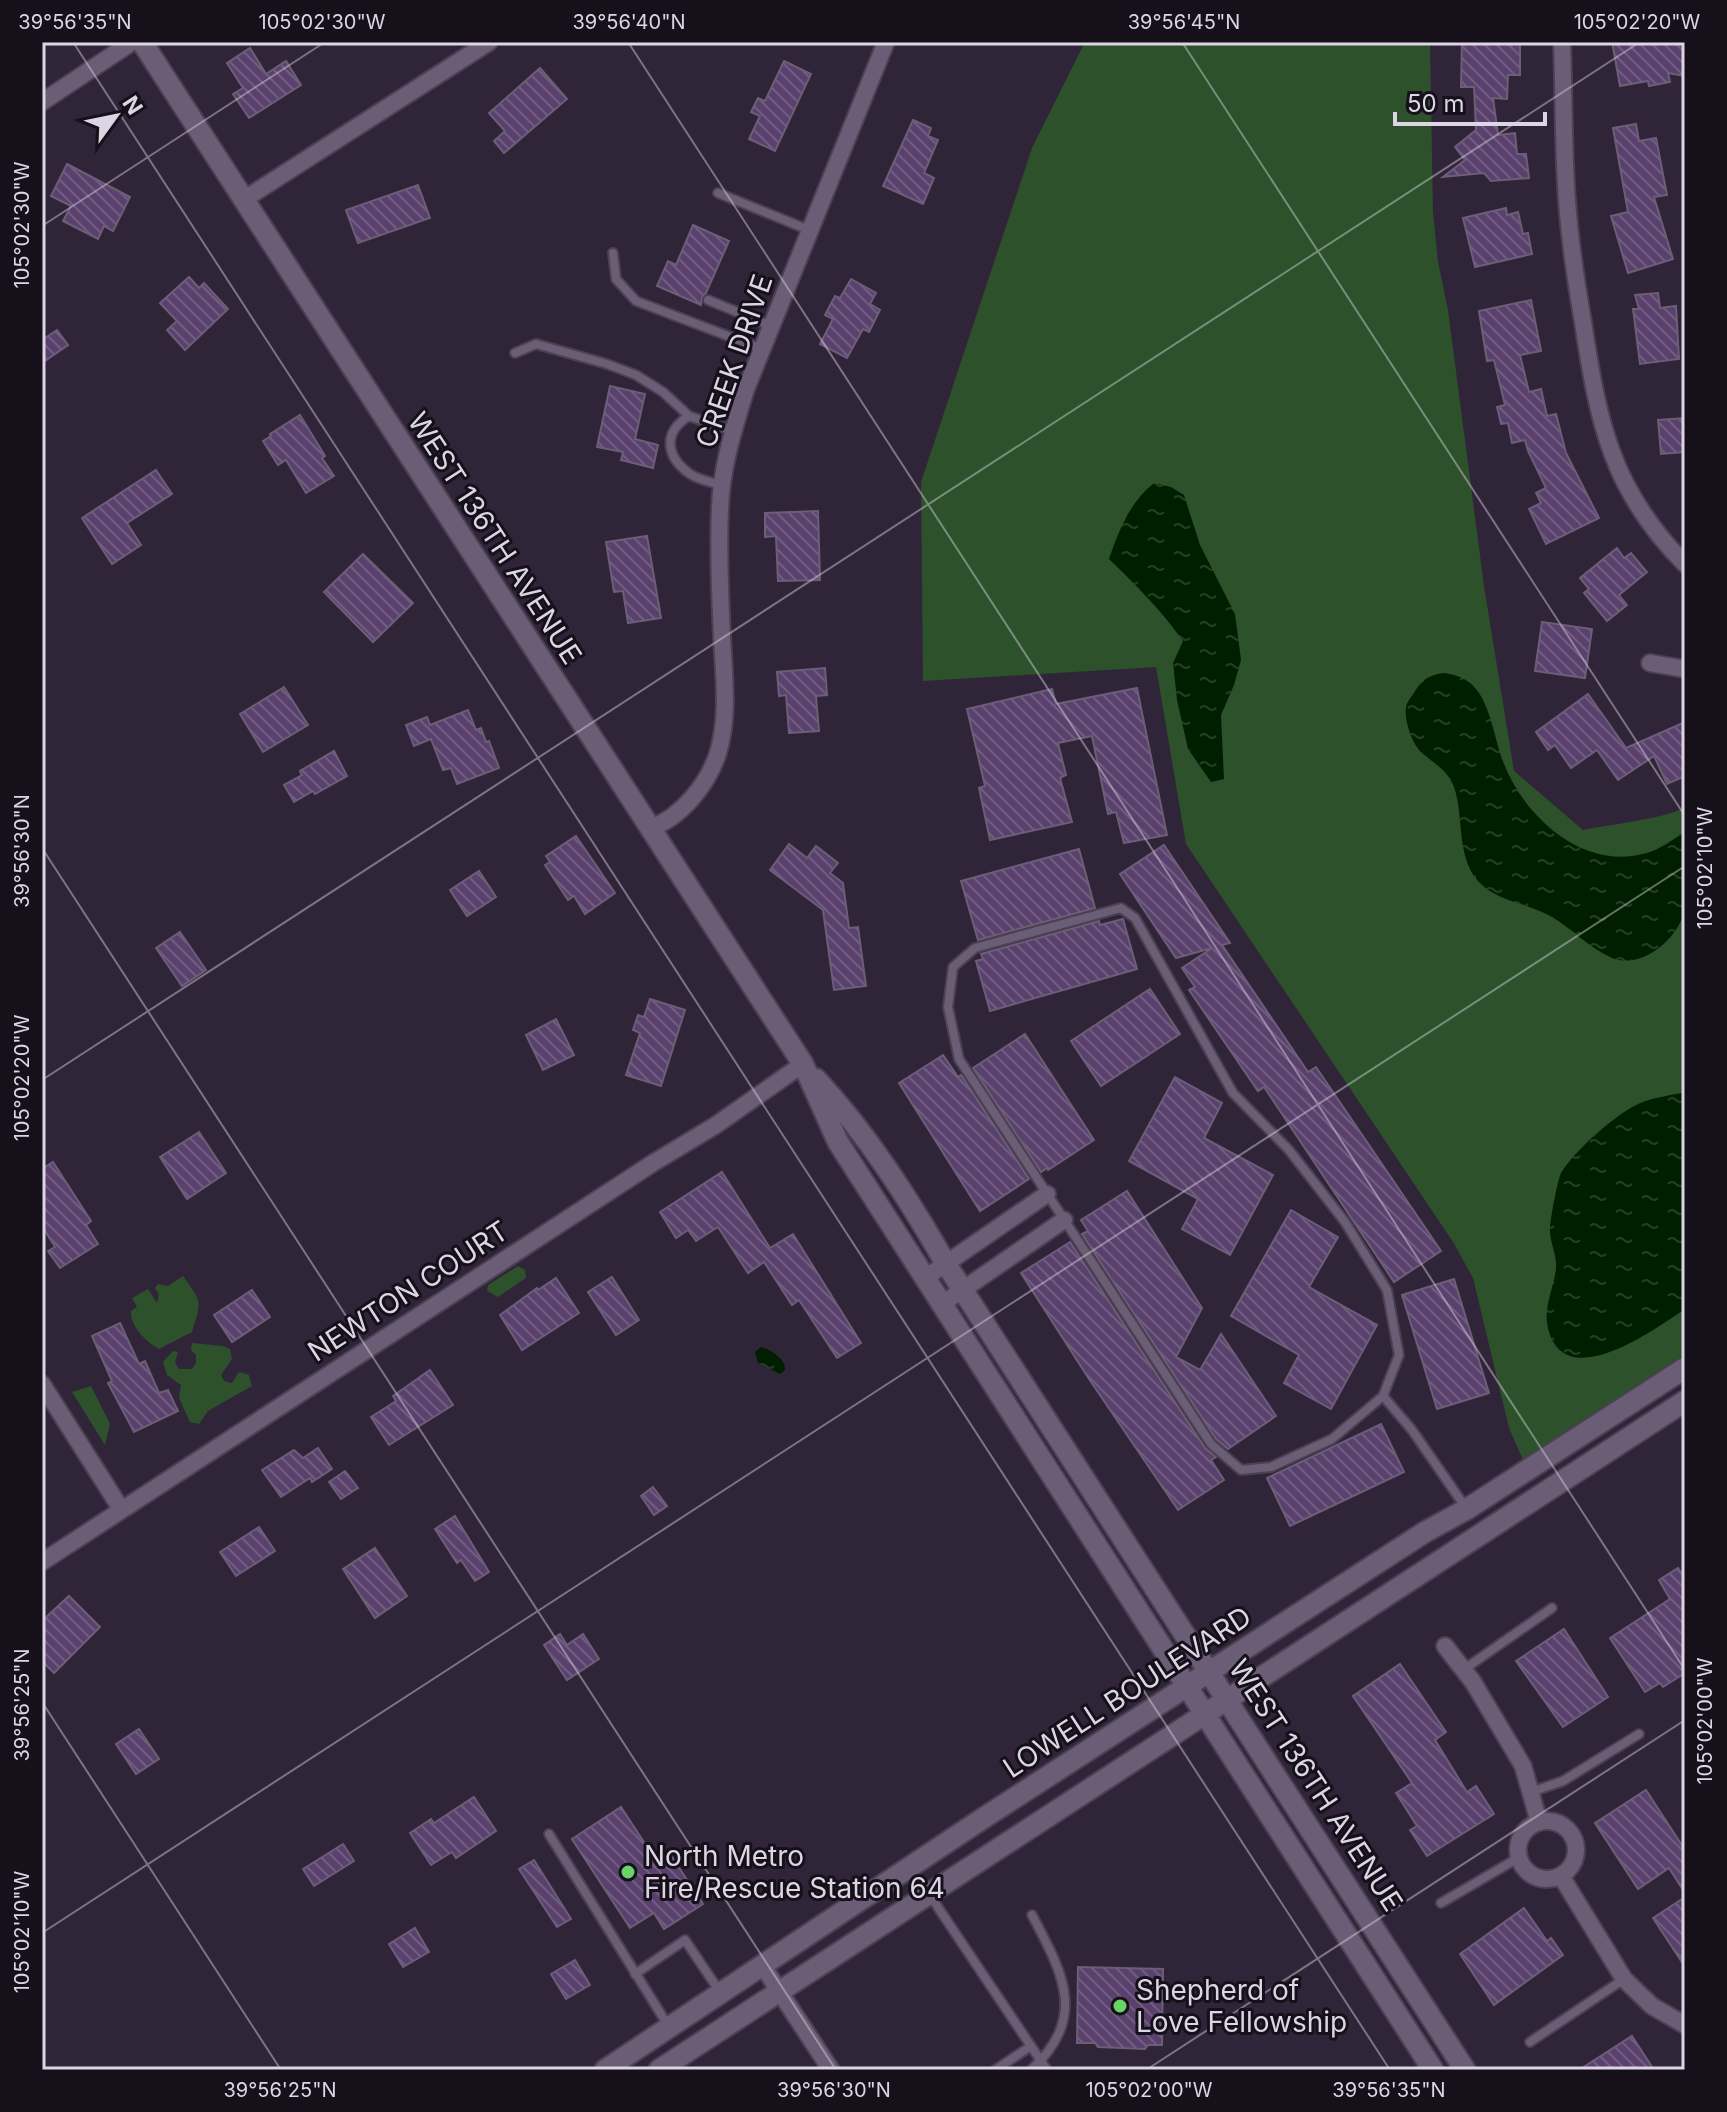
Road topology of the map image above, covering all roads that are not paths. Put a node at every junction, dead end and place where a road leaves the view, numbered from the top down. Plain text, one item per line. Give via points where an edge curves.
1 (132, 42) edge
2 (142, 42) edge
3 (489, 42) edge
4 (886, 42) edge
5 (1562, 42) edge
6 (42, 102) edge
7 (718, 193) dead end
8 (243, 200) junction
9 (809, 230) junction
10 (613, 253) dead end
11 (708, 300) dead end
12 (771, 326) junction
13 (762, 349) junction
14 (515, 353) dead end
15 (689, 416) junction
16 (733, 431) junction
17 (722, 485) junction
18 (1685, 564) edge
19 (1650, 663) dead end
20 (1685, 669) edge
21 (650, 828) junction
22 (803, 1064) junction
23 (1047, 1194) junction
24 (1064, 1220) junction
25 (946, 1264) junction
26 (925, 1278) junction
27 (963, 1289) junction
28 (942, 1304) junction
29 (1685, 1368) edge
30 (42, 1384) edge
31 (1383, 1396) junction
32 (1685, 1401) edge
33 (121, 1509) junction
34 (1467, 1509) junction
35 (42, 1562) edge
36 (1552, 1608) dead end
37 (1445, 1646) dead end
38 (1463, 1670) junction
39 (1211, 1672) junction
40 (1186, 1688) junction
41 (1228, 1699) junction
42 (1203, 1715) junction
43 (1639, 1734) dead end
44 (1530, 1792) junction
45 (1539, 1822) junction
46 (549, 1834) dead end
47 (1518, 1858) junction
48 (1561, 1876) junction
49 (928, 1893) junction
50 (1441, 1903) dead end
51 (1032, 1915) dead end
52 (762, 1965) junction
53 (635, 1974) junction
54 (1624, 1979) junction
55 (780, 1991) junction
56 (720, 1993) junction
57 (1685, 2025) edge
58 (669, 2028) junction
59 (1530, 2042) dead end
60 (1031, 2046) junction
61 (1041, 2061) junction
62 (605, 2070) edge
63 (659, 2070) edge
64 (831, 2070) edge
65 (995, 2070) edge
66 (1031, 2070) edge
67 (1047, 2070) edge
68 (1433, 2070) edge
69 (1465, 2070) edge

1 - 6 street
2 - 8 main road, WEST 136TH AVENUE
3 - 8 street
4 - 9 street, CREEK DRIVE
5 - 18 street via 1568,221 1595,403 1633,499
7 - 9 lane
8 - 21 main road, WEST 136TH AVENUE
9 - 12 street, CREEK DRIVE
10 - 13 lane via 616,279 636,301
11 - 12 lane
12 - 13 street, CREEK DRIVE
13 - 16 street, CREEK DRIVE
14 - 15 lane via 536,344 607,364 663,392
15 - 16 lane
15 - 17 lane via 670,435 674,457 689,474
16 - 17 street, CREEK DRIVE
17 - 21 street, CREEK DRIVE via 719,584 725,687 718,752 687,803
19 - 20 street
21 - 22 main road, WEST 136TH AVENUE
22 - 25 main road, WEST 136TH AVENUE via 867,1138
22 - 26 main road, WEST 136TH AVENUE via 838,1142
22 - 33 street, NEWTON COURT
23 - 24 lane
23 - 25 street
23 - 31 lane via 959,1059 948,1007 953,967 975,948 1121,908 1135,918 1233,1093 1345,1222 1387,1290 1399,1355
24 - 27 street
24 - 31 lane via 1211,1444 1241,1470 1271,1467 1332,1439
25 - 26 street
25 - 27 main road, WEST 136TH AVENUE
26 - 28 main road, WEST 136TH AVENUE
27 - 28 street
27 - 39 main road, WEST 136TH AVENUE
28 - 40 main road, WEST 136TH AVENUE
29 - 34 main road, LOWELL BOULEVARD
30 - 33 street
31 - 34 lane
32 - 41 main road
33 - 35 street, NEWTON COURT
34 - 39 main road, LOWELL BOULEVARD
36 - 38 lane
37 - 38 street
38 - 44 street via 1523,1766
39 - 40 main road, LOWELL BOULEVARD
39 - 41 main road, WEST 136TH AVENUE
40 - 42 main road, WEST 136TH AVENUE
40 - 52 main road, LOWELL BOULEVARD
41 - 42 main road
41 - 69 main road, WEST 136TH AVENUE
42 - 49 main road
42 - 68 main road, WEST 136TH AVENUE
43 - 44 lane via 1563,1781
44 - 45 street
45 - 47 street via 1519,1840
45 - 48 street via 1557,1823 1572,1835 1574,1862
46 - 53 lane
47 - 48 street via 1535,1878
47 - 50 lane
48 - 54 street
49 - 55 main road
49 - 60 lane
51 - 61 lane via 1058,1964 1067,2004 1063,2027
52 - 55 street
52 - 56 main road, LOWELL BOULEVARD
53 - 56 lane via 685,1940
53 - 58 lane
54 - 57 street via 1652,2006
54 - 59 lane
55 - 63 main road
55 - 64 street
56 - 58 main road, LOWELL BOULEVARD
58 - 62 main road, LOWELL BOULEVARD
60 - 61 lane
60 - 65 lane
61 - 66 lane
61 - 67 lane

